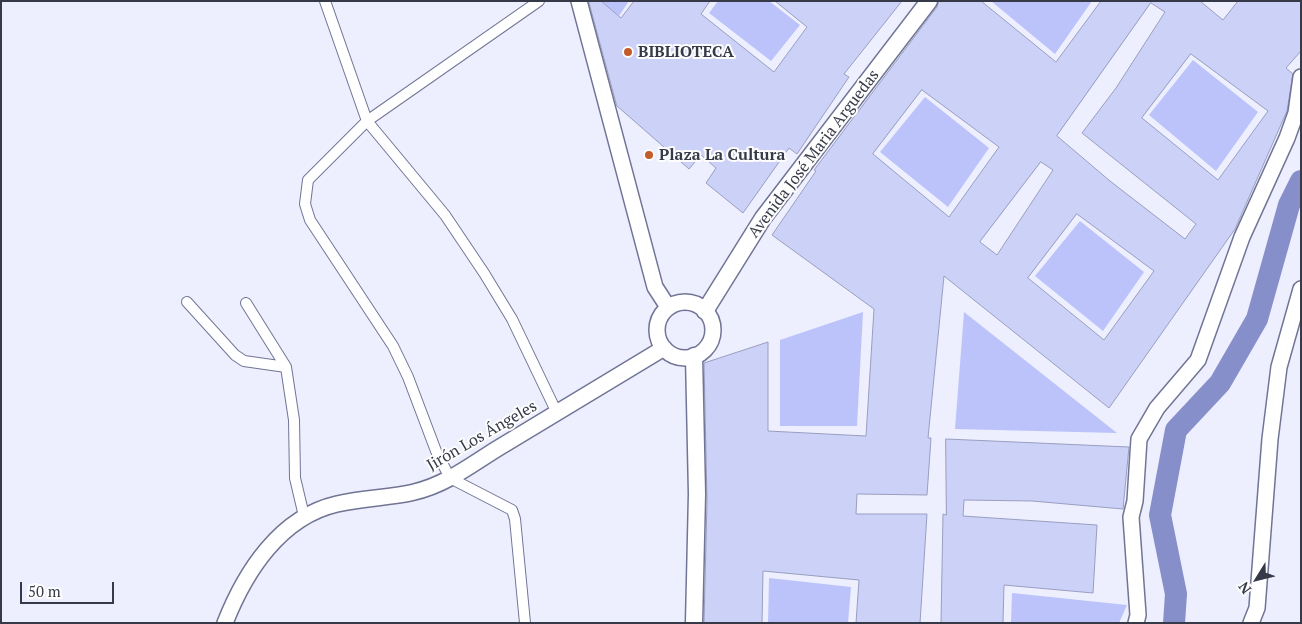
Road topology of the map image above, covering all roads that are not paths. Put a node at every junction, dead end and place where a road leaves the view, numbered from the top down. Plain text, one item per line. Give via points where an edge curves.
1 (325, 1) edge
2 (540, 1) edge
3 (579, 1) edge
4 (929, 1) edge
5 (1301, 77) edge
6 (367, 121) junction
7 (1301, 289) edge
8 (187, 302) dead end
9 (246, 303) dead end
10 (668, 307) junction
11 (705, 312) junction
12 (664, 348) junction
13 (694, 356) junction
14 (286, 367) junction
15 (557, 413) junction
16 (450, 478) junction
17 (304, 516) junction
18 (225, 623) edge
19 (525, 623) edge
20 (694, 623) edge
21 (1136, 623) edge
22 (1251, 623) edge

1 - 6 street
2 - 6 street
3 - 10 street via 655,287
4 - 11 main road, Avenida José Maria Arguedas via 763,218
5 - 21 street via 1296,113 1287,138 1242,237 1198,360 1157,408 1139,439 1131,517
6 - 15 street via 445,215 484,273 512,319
6 - 16 street via 308,180 305,204 310,220 393,346
7 - 22 street via 1279,367 1257,608
8 - 14 street via 244,361
9 - 14 street
10 - 11 street via 684,302 699,306
10 - 12 street via 658,322 657,332
11 - 13 street via 710,319 712,337 702,352
12 - 13 street via 678,357
12 - 15 street, Jirón Los Ángeles
13 - 20 main road via 697,494
14 - 17 street via 294,420 295,478
15 - 16 street, Jirón Los Ángeles
16 - 17 street, Jirón Los Ángeles via 407,496 336,504
16 - 19 street via 512,510 516,519
17 - 18 street, Jirón Los Ángeles via 256,562 237,592

